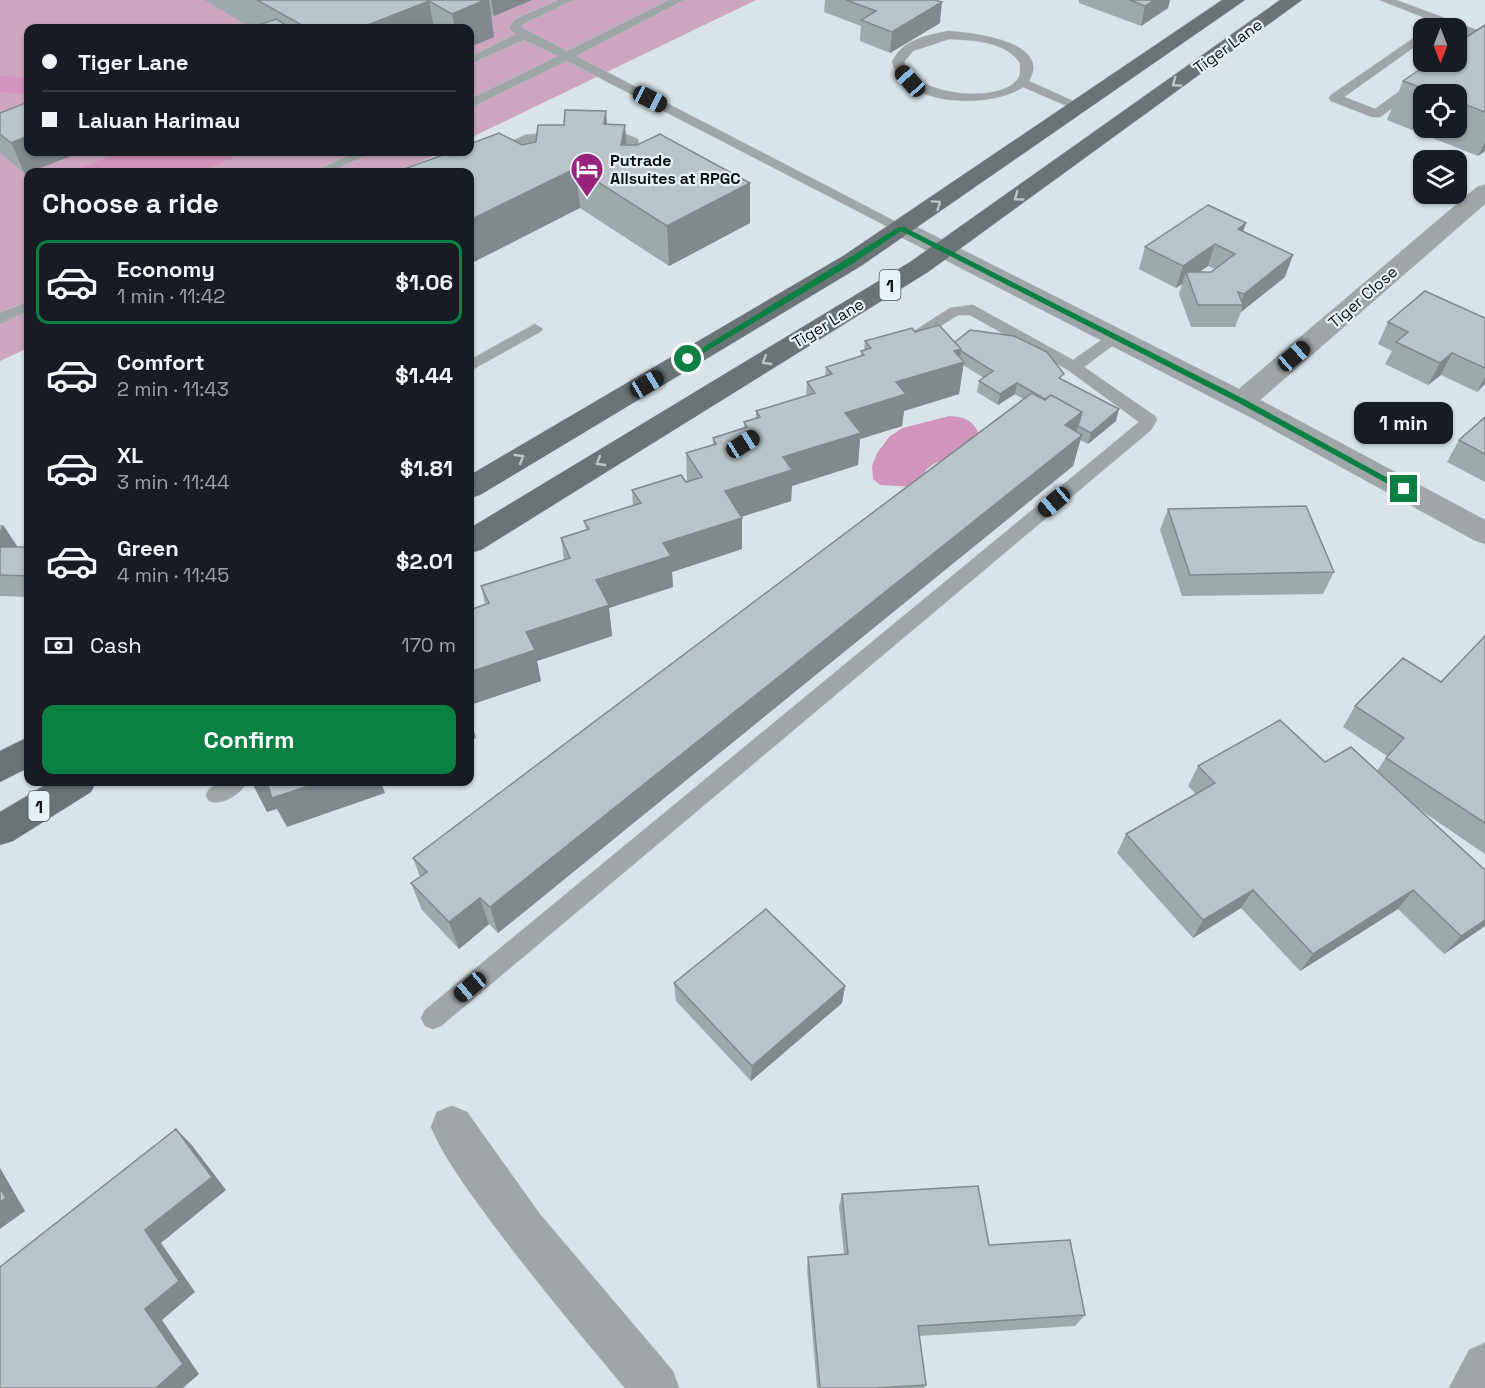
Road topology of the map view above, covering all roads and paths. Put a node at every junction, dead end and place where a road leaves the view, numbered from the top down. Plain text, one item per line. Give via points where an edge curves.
1 (567, 0) edge
2 (678, 0) edge
3 (1235, 0) edge
4 (1292, 0) edge
5 (1386, 0) edge
6 (1433, 18) edge
7 (1467, 31) edge
8 (524, 35) junction
9 (1413, 42) edge
10 (1467, 46) edge
11 (567, 56) junction
12 (474, 59) edge
13 (1433, 72) edge
14 (1021, 82) junction
15 (474, 88) edge
16 (488, 95) junction
17 (474, 102) edge
18 (1078, 106) junction
19 (530, 138) junction
20 (526, 153) edge
21 (357, 156) edge
22 (609, 158) edge
23 (329, 168) edge
24 (460, 168) edge
25 (1485, 192) edge
26 (901, 228) junction
27 (943, 251) junction
28 (24, 308) edge
29 (0, 319) edge
30 (535, 329) dead end
31 (1115, 338) junction
32 (885, 354) edge
33 (474, 364) edge
34 (1074, 367) junction
35 (1242, 401) junction
36 (474, 486) edge
37 (1485, 533) edge
38 (474, 540) edge
39 (24, 753) edge
40 (0, 768) edge
41 (72, 786) edge
42 (231, 786) edge
43 (216, 795) dead end
44 (0, 830) edge
45 (433, 1018) dead end
46 (452, 1127) dead end
47 (1485, 1366) edge
48 (656, 1388) edge
49 (1472, 1388) edge

1 - 8 lane via 518,22 515,28
2 - 11 lane
3 - 18 main road, Tiger Lane / 1
4 -> 27 main road, Tiger Lane / 1
5 - 6 lane
7 - 10 lane via 1481,36
8 - 11 lane
8 - 12 lane
9 - 13 lane via 1335,98 1376,114
11 - 16 lane
11 - 26 lane
14 - 14 lane via 990,96 946,95 910,81 901,71 899,60 914,43 930,38 988,39 1019,53 1027,73
14 - 18 lane
15 - 16 lane
16 - 17 lane
26 -> 18 main road, Tiger Lane / 1
19 - 20 lane
19 - 22 lane via 621,136 633,142 628,156
19 - 24 lane
21 - 23 lane
25 - 35 street, Tiger Close
26 - 27 street
36 -> 26 main road, Tiger Lane / 1
27 - 31 street
27 -> 38 main road, Tiger Lane / 1
28 - 29 lane
30 - 33 lane
31 - 34 lane
31 - 35 street
32 - 34 lane via 955,310 963,309 973,310
34 - 45 lane via 1144,415 1149,420 1145,426
35 - 37 street
39 - 40 main road
41 - 44 main road, 1
42 - 43 lane
46 - 48 street via 502,1203 568,1287
47 - 49 street

